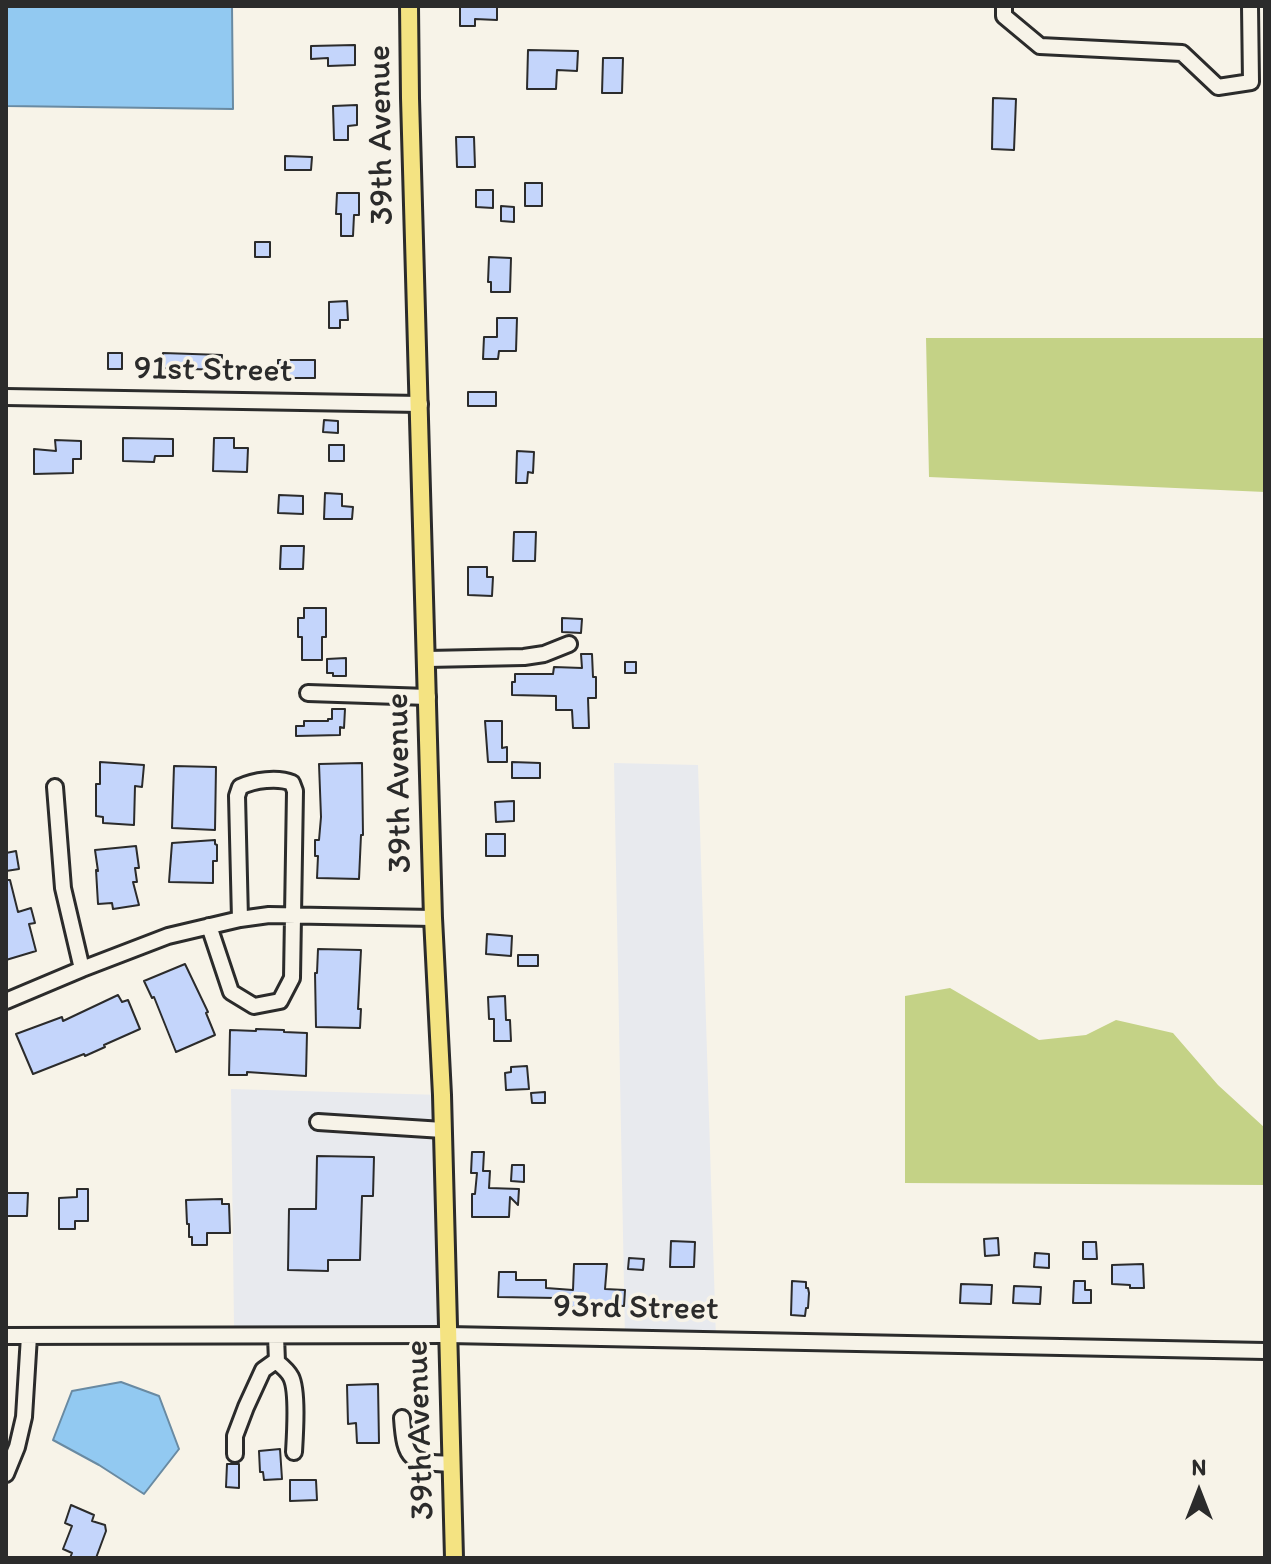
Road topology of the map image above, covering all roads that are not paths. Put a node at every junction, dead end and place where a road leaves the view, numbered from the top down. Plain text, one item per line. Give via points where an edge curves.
1 (409, 6) edge
2 (1004, 6) edge
3 (1250, 6) edge
4 (6, 397) edge
5 (420, 404) junction
6 (569, 644) dead end
7 (427, 659) junction
8 (308, 693) dead end
9 (428, 697) junction
10 (55, 787) dead end
11 (294, 916) junction
12 (433, 918) junction
13 (240, 919) junction
14 (209, 926) junction
15 (82, 969) junction
16 (6, 1001) edge
17 (318, 1122) dead end
18 (443, 1130) junction
19 (448, 1335) junction
20 (6, 1336) edge
21 (29, 1336) junction
22 (276, 1336) junction
23 (1265, 1351) edge
24 (277, 1360) junction
25 (402, 1418) dead end
26 (294, 1452) dead end
27 (235, 1454) dead end
28 (452, 1464) junction
29 (6, 1474) edge
30 (454, 1558) edge

1 - 5 main road, 39th Avenue
2 - 3 street via 1004,16 1040,46 1182,53 1218,87 1251,82
4 - 5 street, 91st Street
5 - 7 main road, 39th Avenue
6 - 7 street via 524,657
7 - 9 main road, 39th Avenue
8 - 9 street
9 - 12 main road, 39th Avenue
10 - 15 street via 63,888
11 - 12 street
11 - 13 street
11 - 13 street via 295,791 286,780 248,783 237,796
11 - 14 street via 292,978 280,1001 254,1006 231,992
12 - 18 main road, 39th Avenue
13 - 14 street
14 - 15 street
15 - 16 street
17 - 18 street
18 - 19 main road, 39th Avenue
19 - 22 street, 93rd Street
19 - 23 street, 93rd Street
19 - 28 main road, 39th Avenue
20 - 21 street, 93rd Street
21 - 22 street, 93rd Street
21 - 29 street via 24,1417
22 - 24 street
24 - 26 street via 291,1375
24 - 27 street via 263,1370 246,1407 235,1436
25 - 28 street via 403,1443 410,1456 425,1463
28 - 30 main road, 39th Avenue

